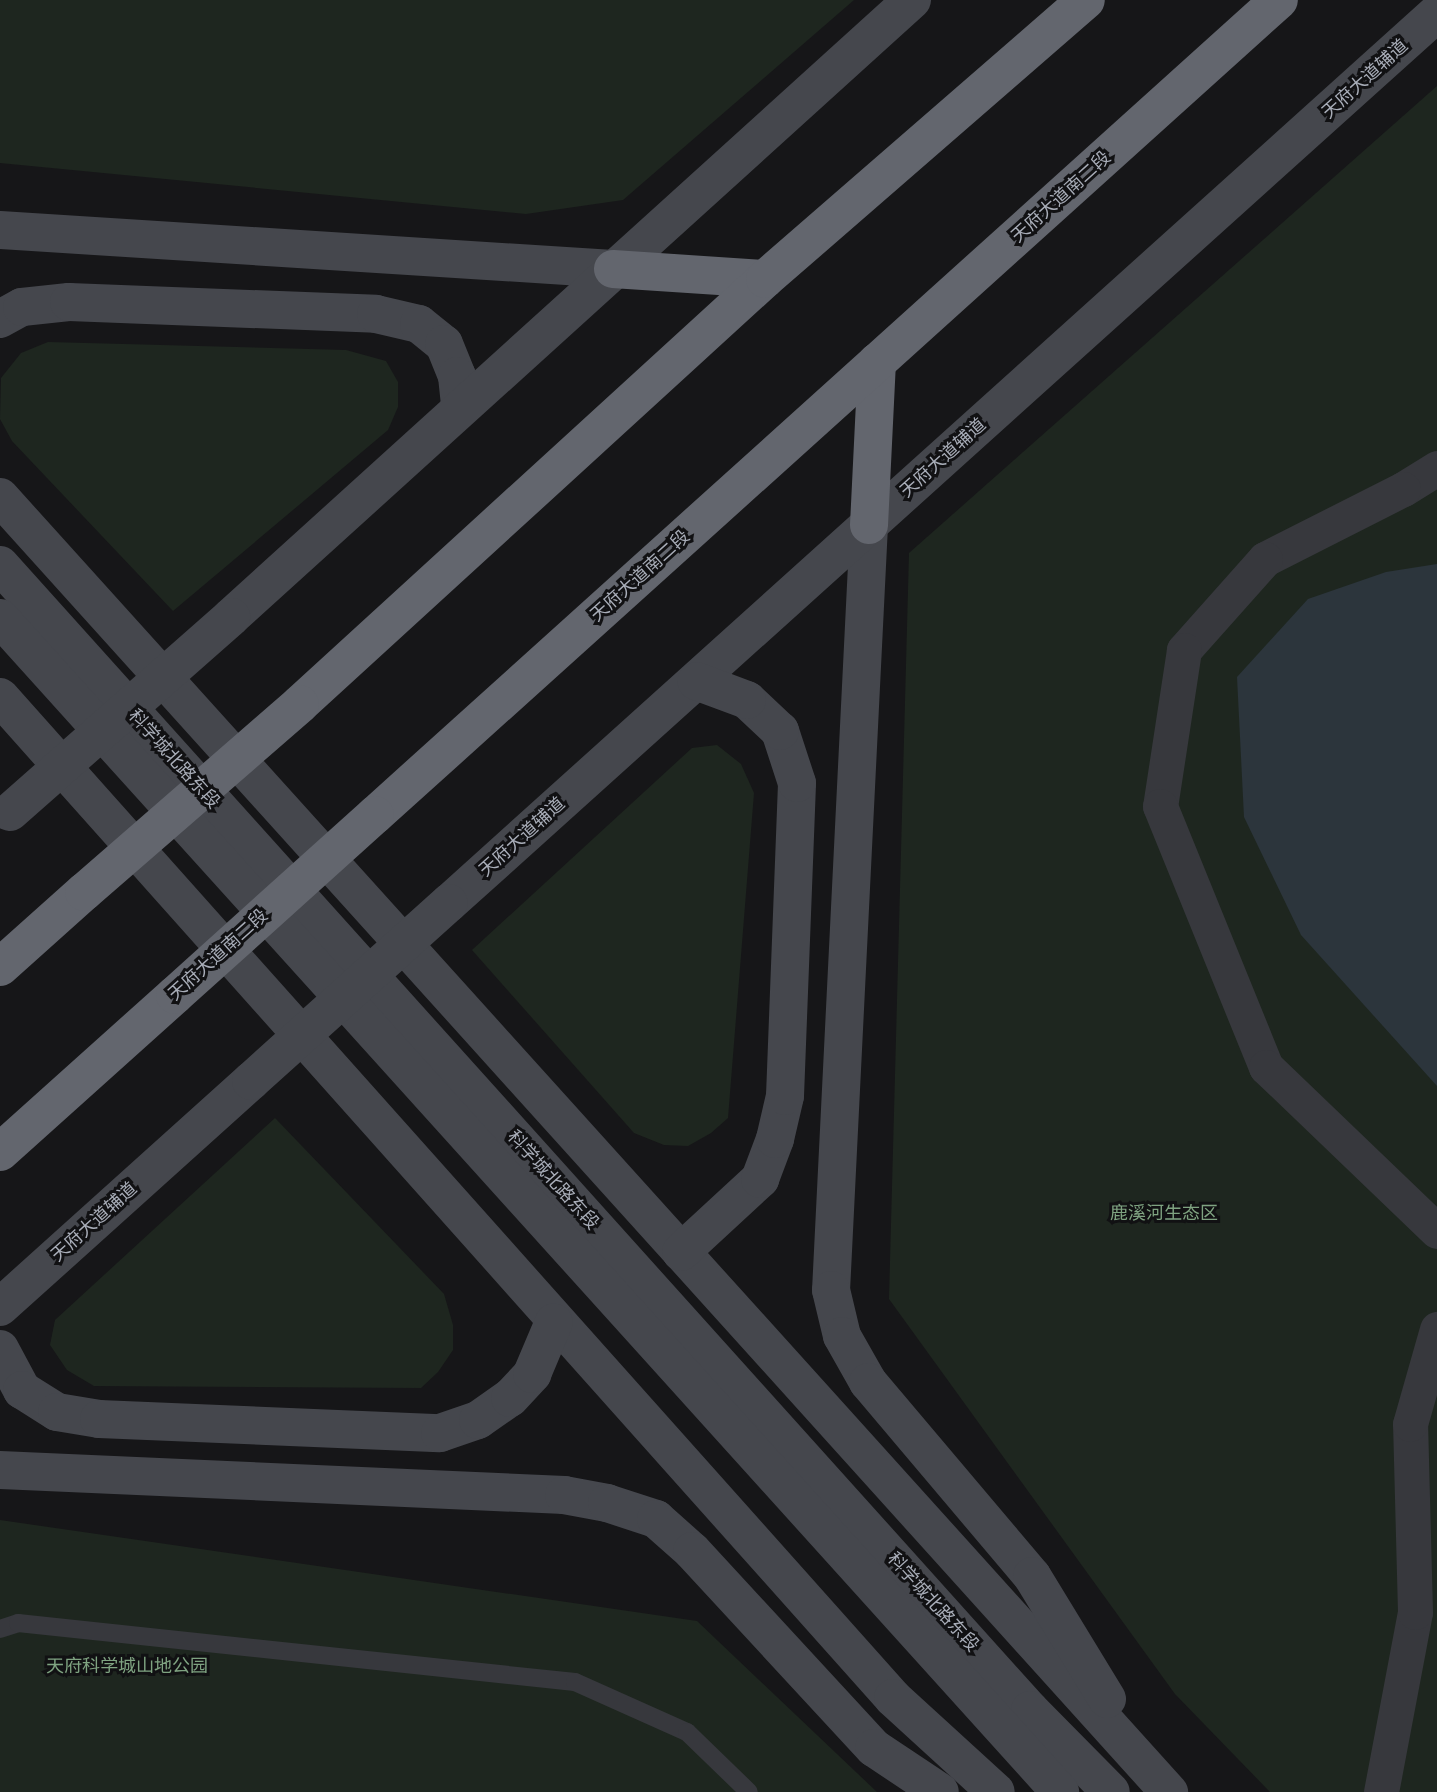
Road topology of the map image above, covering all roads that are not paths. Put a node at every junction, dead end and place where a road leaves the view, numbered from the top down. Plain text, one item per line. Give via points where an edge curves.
1 (912, 0) edge
2 (1086, 0) edge
3 (1279, 0) edge
4 (1437, 13) edge
5 (0, 230) edge
6 (613, 269) junction
7 (765, 279) junction
8 (0, 319) edge
9 (877, 362) junction
10 (460, 407) junction
11 (1437, 468) edge
12 (0, 497) edge
13 (869, 525) junction
14 (0, 565) edge
15 (0, 618) edge
16 (696, 681) junction
17 (0, 697) edge
18 (5, 816) edge
19 (0, 967) edge
20 (0, 1152) edge
21 (1437, 1231) edge
22 (681, 1252) junction
23 (0, 1307) edge
24 (554, 1322) junction
25 (1437, 1329) edge
26 (0, 1349) edge
27 (0, 1470) edge
28 (0, 1629) edge
29 (1160, 1782) edge
30 (749, 1792) edge
31 (940, 1792) edge
32 (996, 1792) edge
33 (1060, 1792) edge
34 (1111, 1792) edge
35 (1381, 1792) edge

1 - 6 main road
2 - 7 highway
3 - 9 highway, 天府大道南二段
4 - 13 main road, 天府大道辅道
5 - 6 main road
6 - 7 highway
6 - 10 main road
7 - 19 highway, bridge via 300,704
8 - 10 main road via 22,307 69,302 376,314 419,324 444,344 457,376
9 - 13 highway
9 - 20 highway, 天府大道南二段, bridge
10 - 18 main road, bridge
11 - 21 street via 1265,559 1184,650 1160,806 1266,1067
12 - 22 main road
13 - 16 main road, 天府大道辅道
13 - 29 main road via 831,1290 842,1336 868,1382 1032,1576
14 - 34 main road, 科学城北路东段 via 1030,1710
15 - 33 main road, 科学城北路东段
16 - 22 main road via 747,700 780,730 797,783 785,1096 775,1139 760,1179
16 - 23 main road, 天府大道辅道, bridge
17 - 24 main road
22 - 29 main road
24 - 26 main road via 532,1374 510,1398 478,1420 440,1433 99,1419 57,1412 22,1390
24 - 32 main road via 893,1698
25 - 35 street via 1410,1424 1415,1612
27 - 31 main road via 564,1495 656,1519 692,1551 874,1748
28 - 30 lane via 18,1623 575,1682 687,1732

